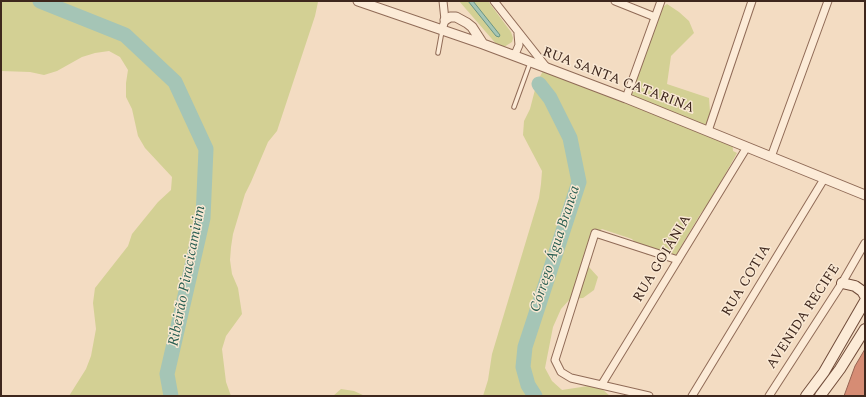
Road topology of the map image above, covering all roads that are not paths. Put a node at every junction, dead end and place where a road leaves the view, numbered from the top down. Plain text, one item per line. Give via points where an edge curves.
1 (358, 1) edge
2 (443, 1) edge
3 (494, 1) edge
4 (615, 1) edge
5 (661, 1) edge
6 (752, 1) edge
7 (828, 1) edge
8 (655, 17) junction
9 (445, 20) junction
10 (442, 30) junction
11 (518, 33) junction
12 (483, 44) junction
13 (438, 53) dead end
14 (512, 55) junction
15 (530, 62) junction
16 (547, 68) junction
17 (626, 98) junction
18 (514, 107) dead end
19 (708, 131) junction
20 (747, 147) junction
21 (770, 157) junction
22 (824, 179) junction
23 (865, 195) edge
24 (865, 243) edge
25 (863, 251) edge
26 (678, 260) junction
27 (842, 283) junction
28 (865, 296) edge
29 (865, 301) edge
30 (865, 329) edge
31 (602, 384) junction
32 (649, 396) edge
33 (692, 396) edge
34 (769, 396) edge
35 (806, 396) edge
36 (820, 396) edge

1 - 10 street, RUA SANTA CATARINA
2 - 9 street
3 - 11 street
4 - 8 street
5 - 8 street
6 - 19 street
7 - 21 street
8 - 17 street
9 - 10 street
9 - 12 street via 456,17 467,23
10 - 12 street, RUA SANTA CATARINA
10 - 13 lane
11 - 14 street via 519,44
11 - 16 street
12 - 14 street, RUA SANTA CATARINA
14 - 15 street, RUA SANTA CATARINA
15 - 16 street, RUA SANTA CATARINA
15 - 18 lane
16 - 17 street, RUA SANTA CATARINA
17 - 19 street, RUA SANTA CATARINA
19 - 20 street, RUA SANTA CATARINA
20 - 21 street, RUA SANTA CATARINA
20 - 26 street, RUA GOIÂNIA
21 - 22 street, RUA SANTA CATARINA
22 - 23 street, RUA SANTA CATARINA
22 - 33 street, RUA COTIA
24 - 25 street, AVENIDA RECIFE
25 - 27 street, AVENIDA RECIFE
26 - 31 street, RUA GOIÂNIA
26 - 31 street via 595,233 555,360 561,372 571,378
27 - 28 main road via 855,286
27 - 34 street, AVENIDA RECIFE
29 - 35 main road via 824,372
30 - 36 main road
31 - 32 street

